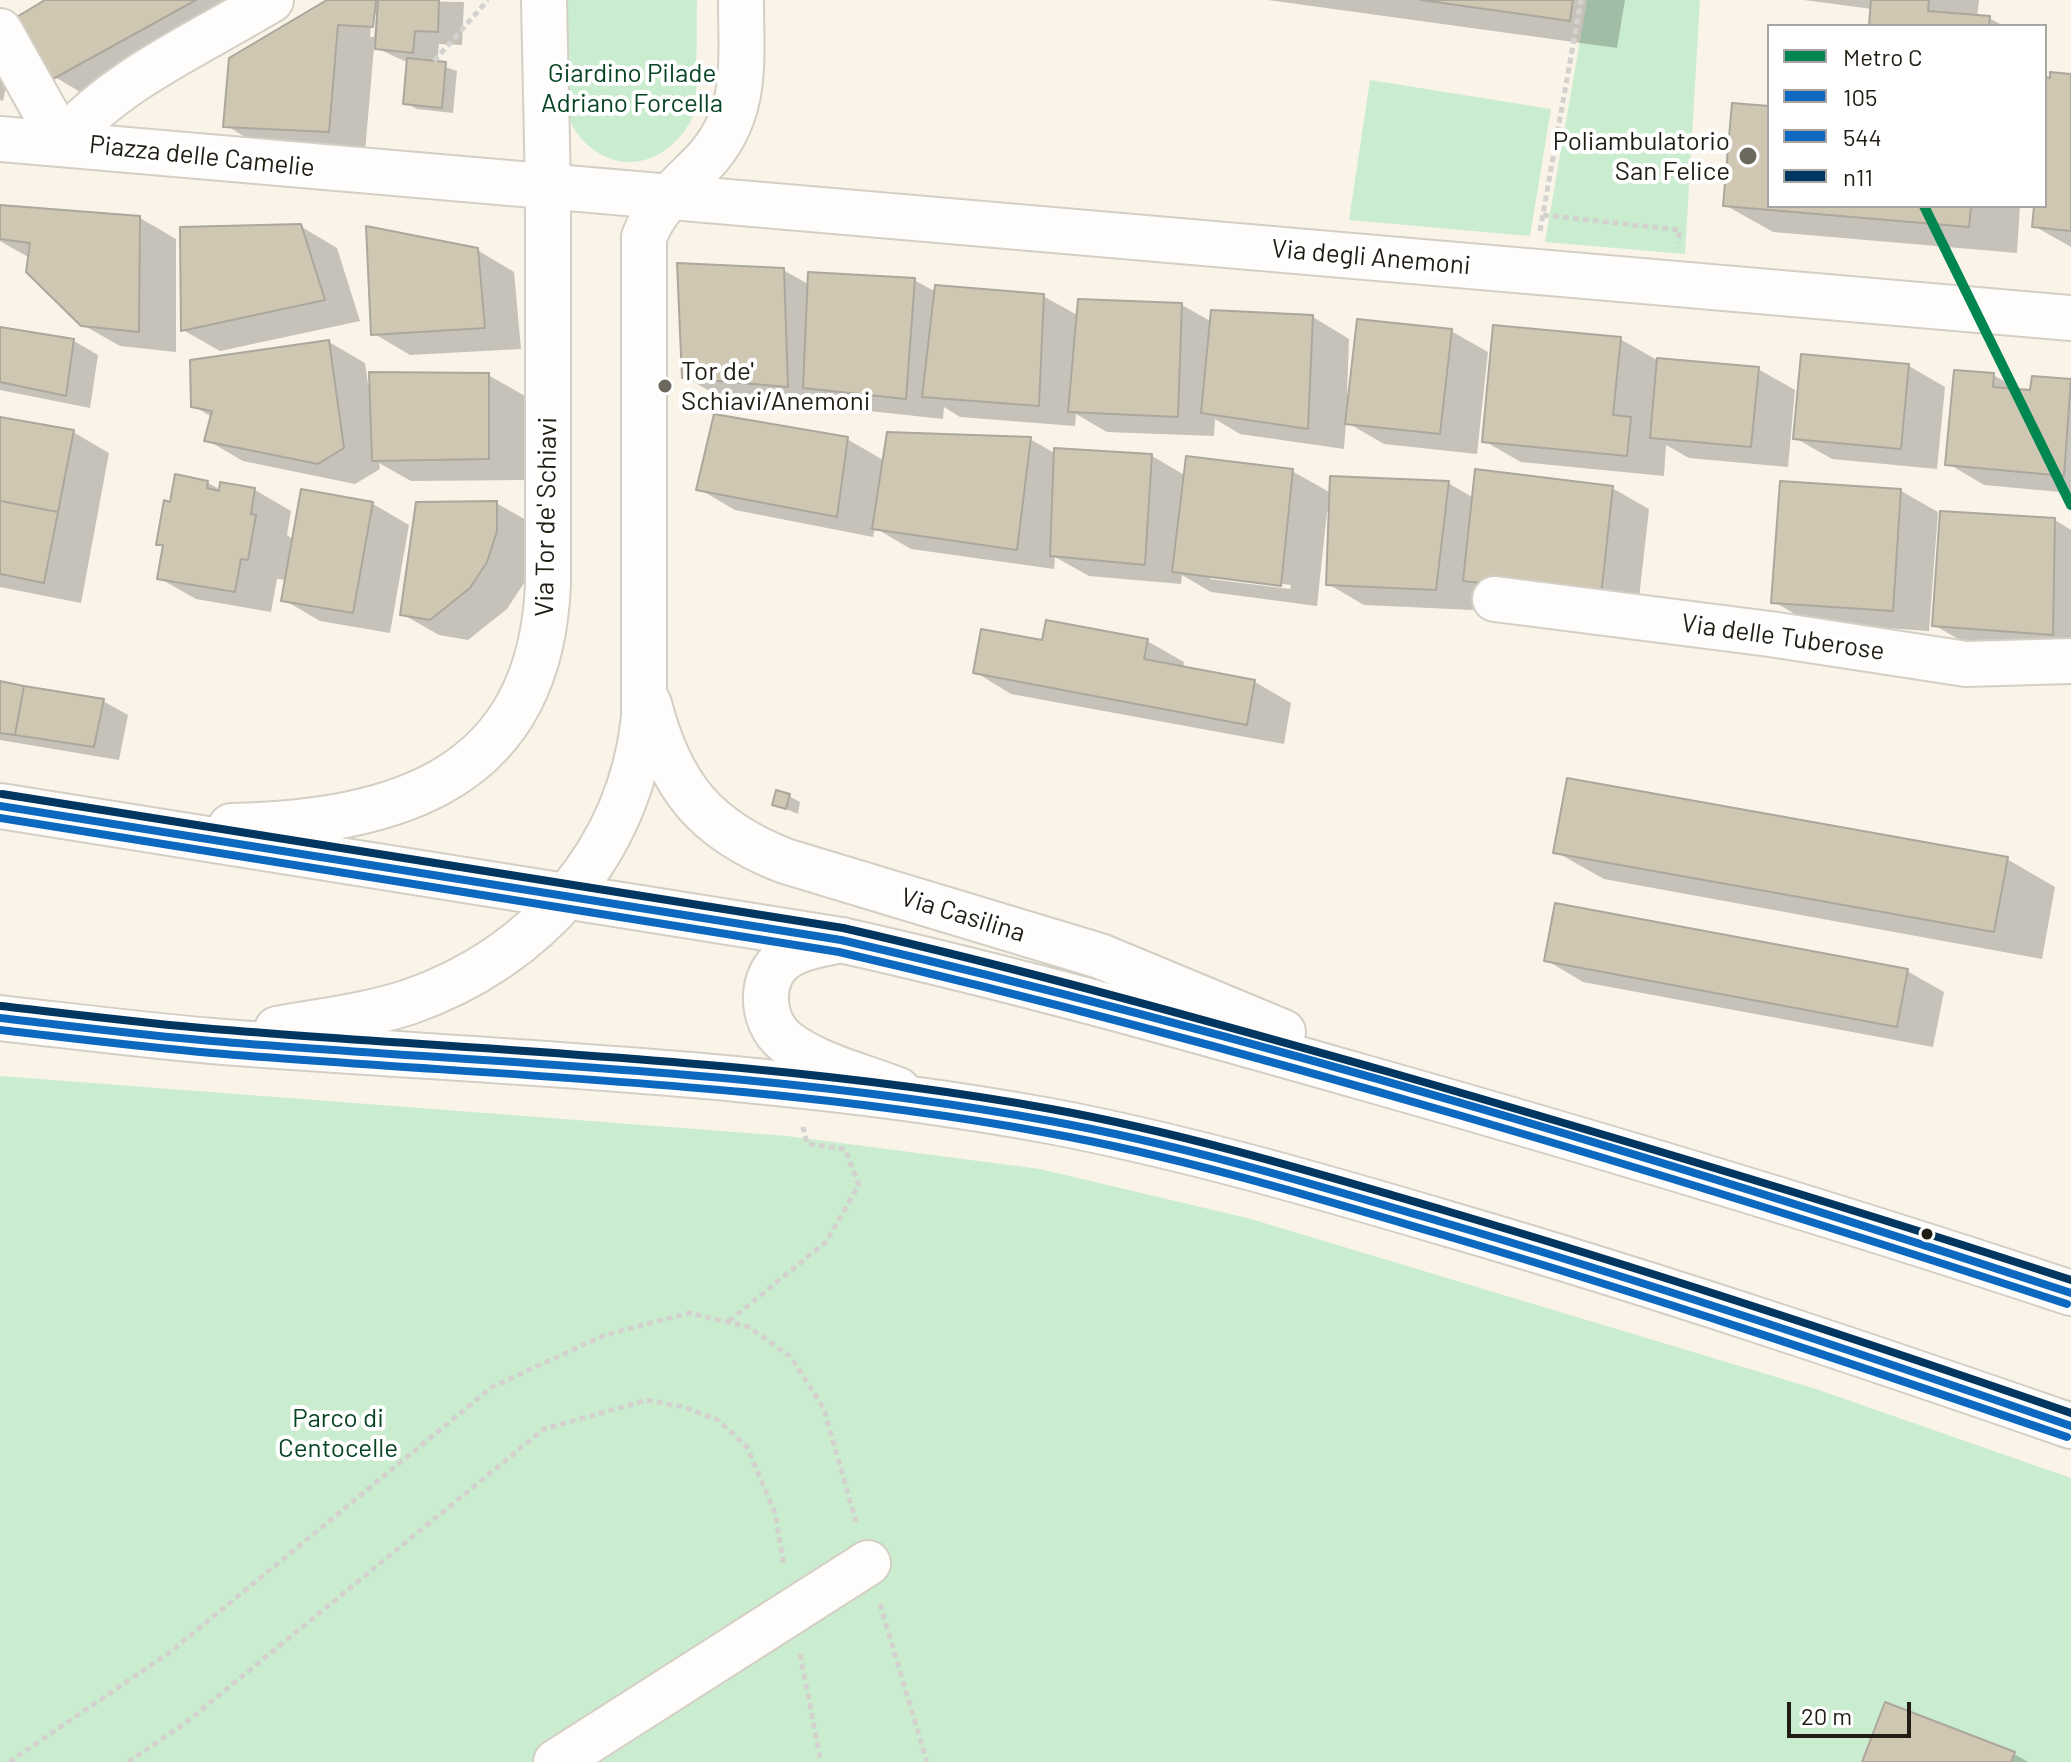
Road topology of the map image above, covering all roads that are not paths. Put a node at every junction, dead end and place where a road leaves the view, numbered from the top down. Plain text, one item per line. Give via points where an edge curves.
1 (271, 0) edge
2 (544, 0) edge
3 (741, 0) edge
4 (0, 31) edge
5 (0, 139) edge
6 (62, 142) junction
7 (548, 189) junction
8 (670, 195) junction
9 (2071, 318) edge
10 (1495, 599) dead end
11 (2071, 661) edge
12 (645, 670) junction
13 (0, 806) edge
14 (89, 821) junction
15 (567, 898) junction
16 (841, 940) junction
17 (0, 1018) edge
18 (208, 1040) junction
19 (1370, 1079) junction
20 (925, 1101) junction
21 (2071, 1293) edge
22 (2071, 1426) edge
23 (868, 1563) road end
24 (556, 1762) edge

1 - 6 street, Piazza delle Camelie via 110,96
2 - 7 street
3 - 8 street via 741,72 734,117 713,152
4 - 6 street
5 - 6 street
6 - 7 street, Piazza delle Camelie
7 - 8 street, Piazza delle Camelie
7 - 14 street, Via Tor de' Schiavi via 548,601 536,665 512,717 457,772 391,805 335,817 244,825
8 - 9 street, Via degli Anemoni
8 - 12 street via 648,225 642,251
10 - 11 street, Via delle Tuberose via 1966,664
12 - 15 street via 643,730 632,780 605,842
12 - 19 street, Via Casilina via 652,717 673,773 703,814 740,842 785,861 1139,971 1256,1018
13 - 14 street, Via Casilina
14 - 15 street, Via Casilina
15 - 16 street, Via Casilina
15 - 18 street via 488,961 432,992 348,1017
16 - 19 street, Via Casilina via 1093,1000
16 - 20 street via 795,951 777,965 766,995 771,1023 777,1034 802,1051
17 - 18 street
18 - 20 street via 680,1074
19 - 21 street, Via Casilina via 1728,1184
20 - 22 street via 1050,1121 1215,1157 1796,1332
23 - 24 street

